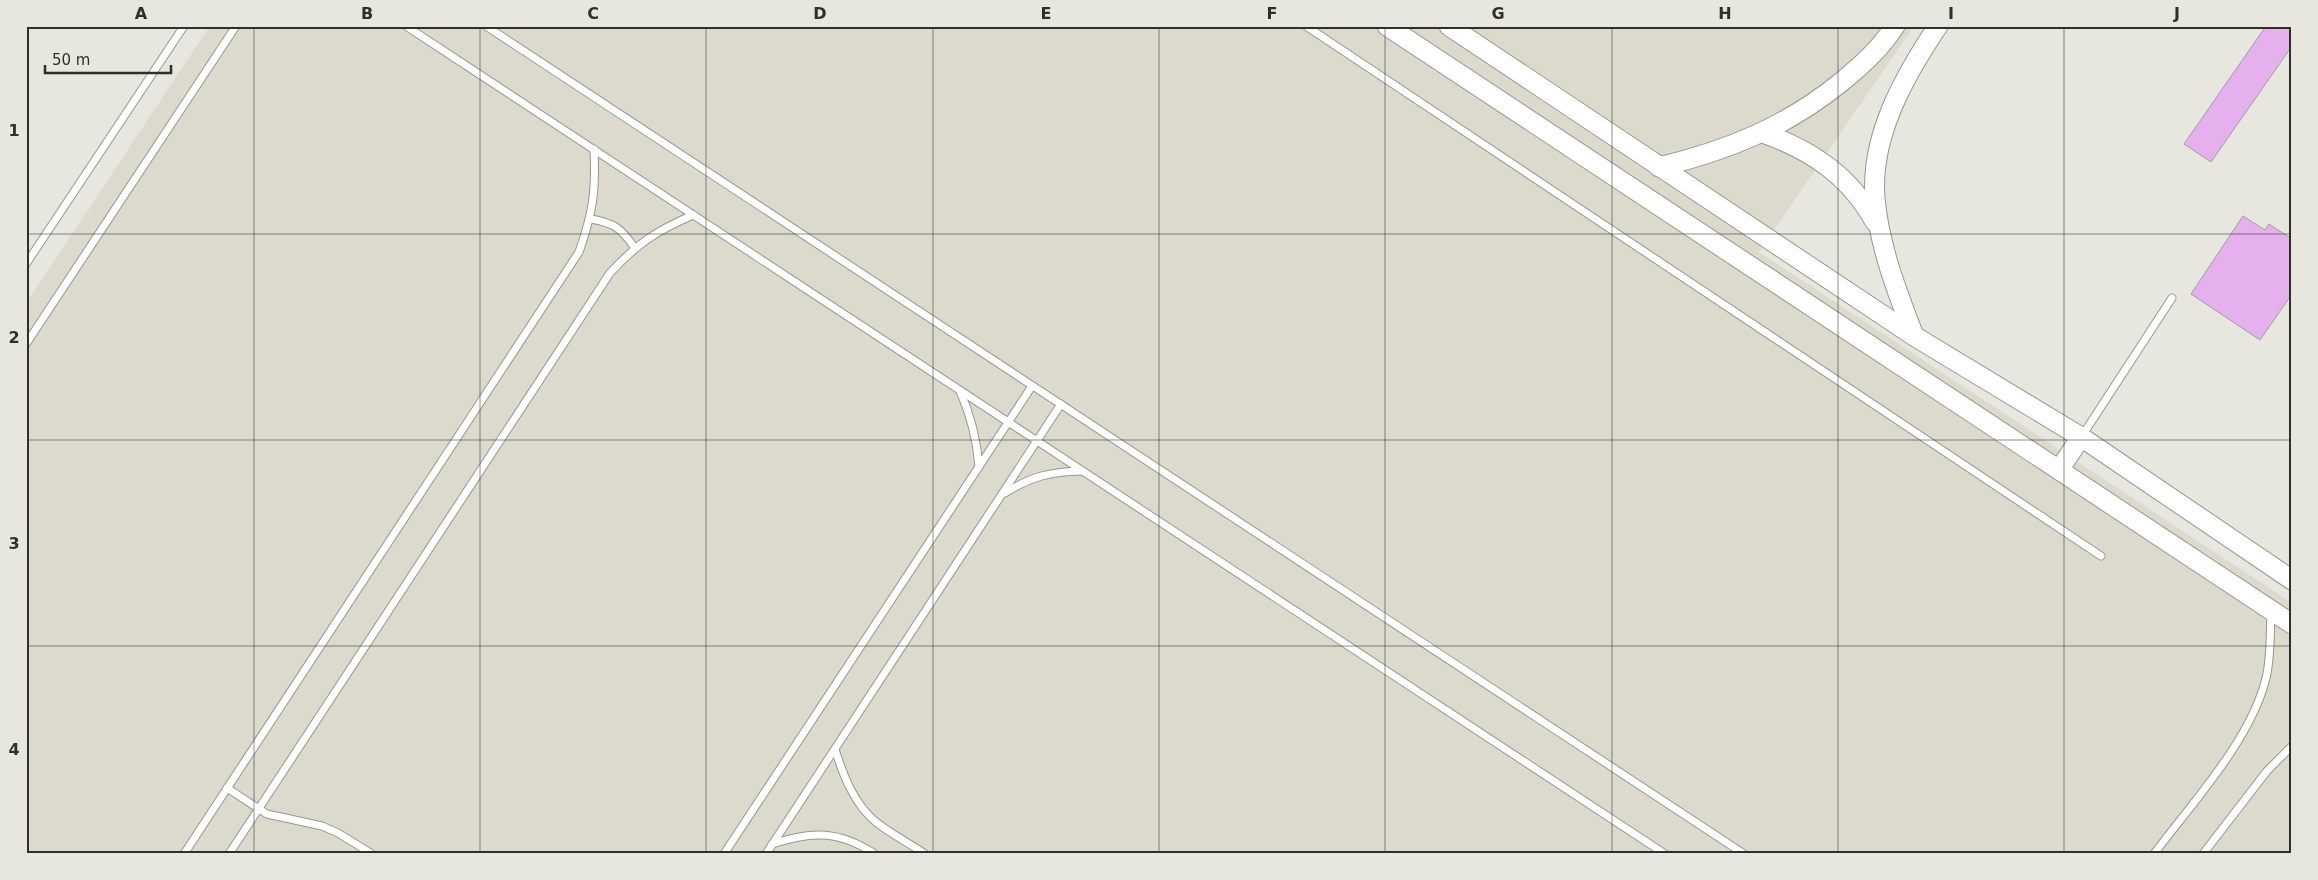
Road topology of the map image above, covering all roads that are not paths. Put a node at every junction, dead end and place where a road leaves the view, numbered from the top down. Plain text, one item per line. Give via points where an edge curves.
1 (184, 26) edge
2 (236, 26) edge
3 (406, 26) edge
4 (486, 26) edge
5 (1306, 26) edge
6 (1387, 26) edge
7 (1449, 26) edge
8 (1895, 26) edge
9 (1938, 26) edge
10 (1763, 133) junction
11 (594, 149) junction
12 (1659, 167) junction
13 (694, 215) junction
14 (591, 219) junction
15 (1881, 232) junction
16 (634, 248) junction
17 (26, 264) edge
18 (2172, 298) dead end
19 (1914, 336) junction
20 (26, 344) edge
21 (1032, 386) junction
22 (960, 390) junction
23 (1061, 404) junction
24 (1009, 422) junction
25 (2081, 437) junction
26 (1037, 440) junction
27 (979, 466) junction
28 (2059, 470) junction
29 (1082, 471) junction
30 (1002, 494) junction
31 (2101, 556) dead end
32 (2292, 580) edge
33 (2272, 610) junction
34 (2292, 624) edge
35 (2292, 746) edge
36 (834, 749) junction
37 (227, 788) junction
38 (258, 809) junction
39 (772, 844) junction
40 (184, 854) edge
41 (229, 854) edge
42 (372, 854) edge
43 (724, 854) edge
44 (766, 854) edge
45 (875, 854) edge
46 (924, 854) edge
47 (1665, 854) edge
48 (1744, 854) edge
49 (2154, 854) edge
50 (2203, 854) edge

1 - 17 lane
2 - 20 lane
3 - 11 lane
4 - 21 lane
5 - 31 lane
6 - 28 street
7 - 12 street
8 - 10 street via 1862,65 1804,110
9 - 15 street via 1909,74 1884,129 1876,162 1875,188
10 - 12 street via 1720,150
10 - 15 street via 1804,150 1833,169 1868,208
11 - 13 lane
11 - 14 lane via 596,184
12 - 19 street
13 - 16 lane via 662,228
13 - 22 lane
14 - 16 lane via 609,222 624,232
14 - 37 lane via 579,252
15 - 19 street
16 - 38 lane via 610,273
18 - 25 lane
19 - 25 street
21 - 23 lane
21 - 24 lane
22 - 24 lane
22 - 27 lane via 977,440
23 - 26 lane
23 - 48 lane
24 - 26 lane
24 - 27 lane
25 - 28 street
25 - 32 street
26 - 29 lane
26 - 30 lane
27 - 43 lane
28 - 33 street
29 - 30 lane via 1045,474
29 - 47 lane
30 - 36 lane
33 - 34 street
33 - 49 lane via 2267,677 2253,716
35 - 50 lane via 2266,771
36 - 39 lane
36 - 46 lane via 843,776 875,821
37 - 38 lane
37 - 40 lane
38 - 41 lane
38 - 42 lane via 274,817 322,826
39 - 44 lane
39 - 45 lane via 800,835 830,835 859,843

